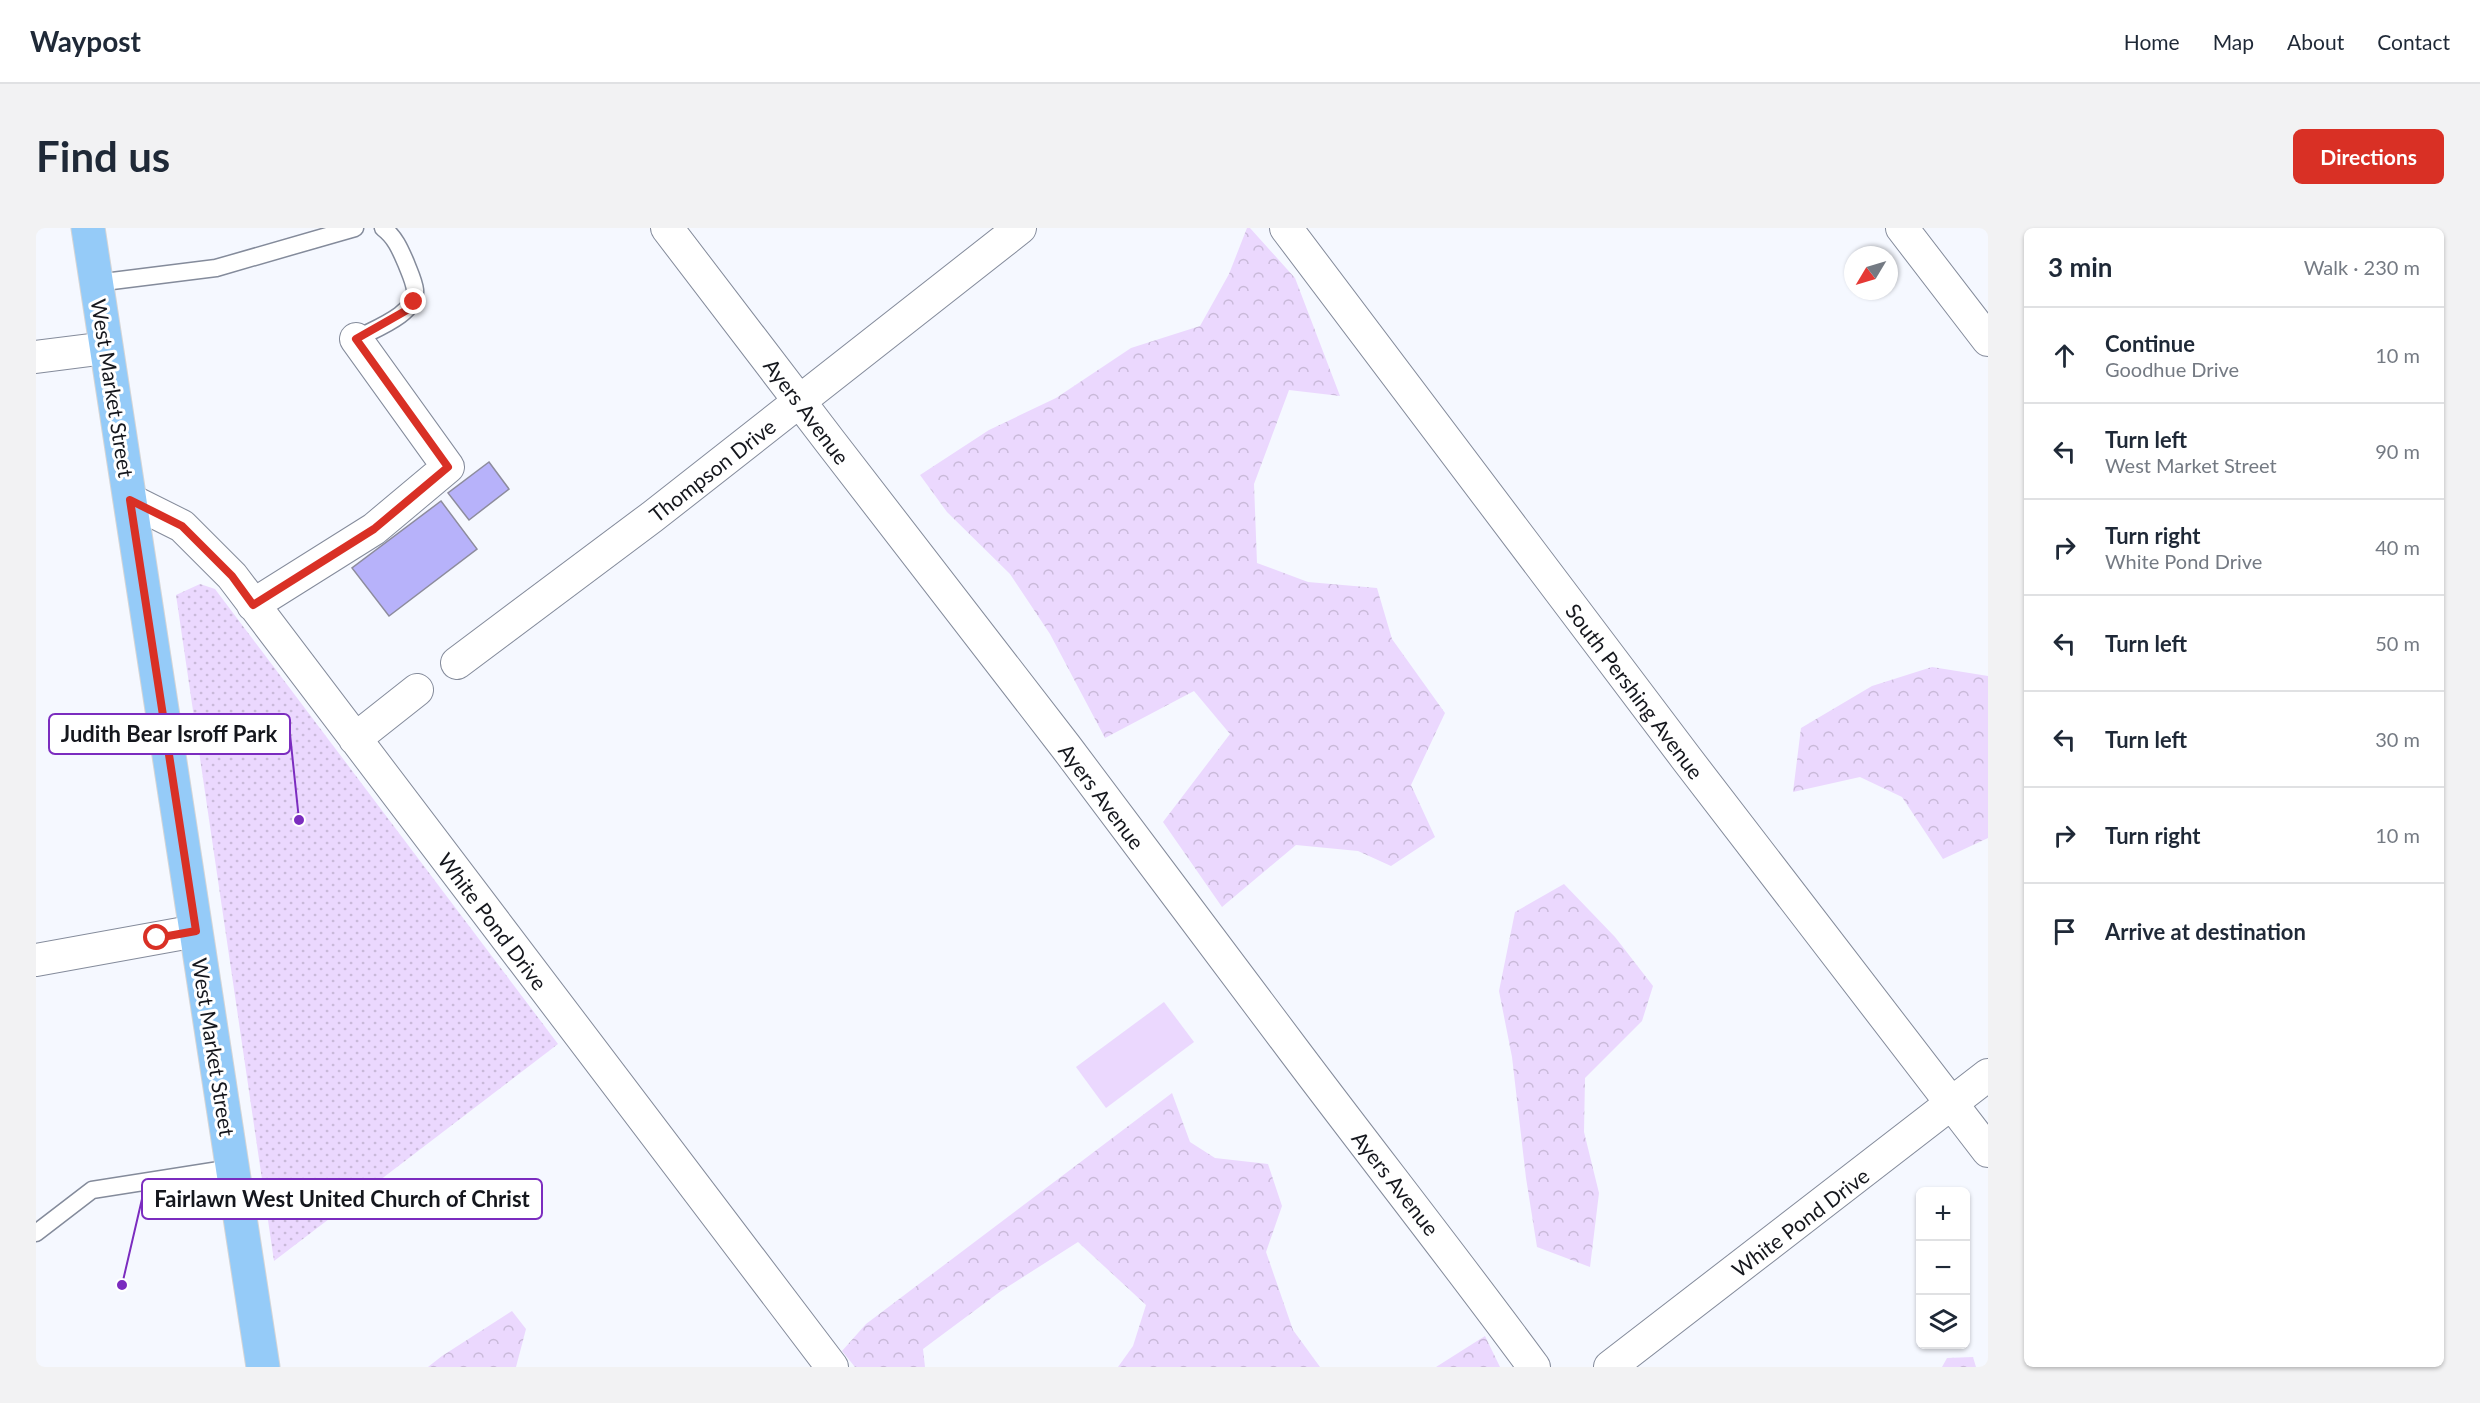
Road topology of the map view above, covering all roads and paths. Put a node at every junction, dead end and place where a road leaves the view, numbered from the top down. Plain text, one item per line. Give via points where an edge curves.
1 (88, 228) edge
2 (355, 228) edge
3 (383, 228) edge
4 (667, 228) edge
5 (1020, 228) edge
6 (1286, 228) edge
7 (1902, 228) edge
8 (96, 283) junction
9 (356, 339) joint
10 (1988, 340) edge
11 (106, 348) junction
12 (36, 357) edge
13 (801, 401) junction
14 (130, 500) junction
15 (253, 605) junction
16 (457, 663) dead end
17 (417, 690) dead end
18 (355, 739) junction
19 (196, 931) junction
20 (36, 960) edge
21 (1988, 1075) edge
22 (1951, 1104) junction
23 (1988, 1151) edge
24 (232, 1168) junction
25 (36, 1233) edge
26 (263, 1367) edge
27 (832, 1367) edge
28 (1534, 1367) edge
29 (1610, 1367) edge

1 - 8 main road, West Market Street
2 - 8 lane via 216,268
3 - 9 lane via 400,250 415,289 414,302
4 - 13 street, Ayers Avenue
5 - 13 street, Thompson Drive
6 - 22 street, South Pershing Avenue
7 - 10 street
8 - 11 main road, West Market Street
9 - 15 street via 448,467 374,529
11 - 12 street
11 - 14 main road, West Market Street
13 - 16 street, Thompson Drive
13 - 28 street, Ayers Avenue
14 - 15 street, White Pond Drive via 182,526 232,576
14 - 19 main road, West Market Street
15 - 18 street, White Pond Drive
17 - 18 street
18 - 27 street, White Pond Drive
19 - 20 street
19 - 24 main road, West Market Street
21 - 22 street, White Pond Drive
22 - 23 street, South Pershing Avenue
22 - 29 street, White Pond Drive
24 - 25 lane via 92,1190
24 - 26 main road, West Market Street

